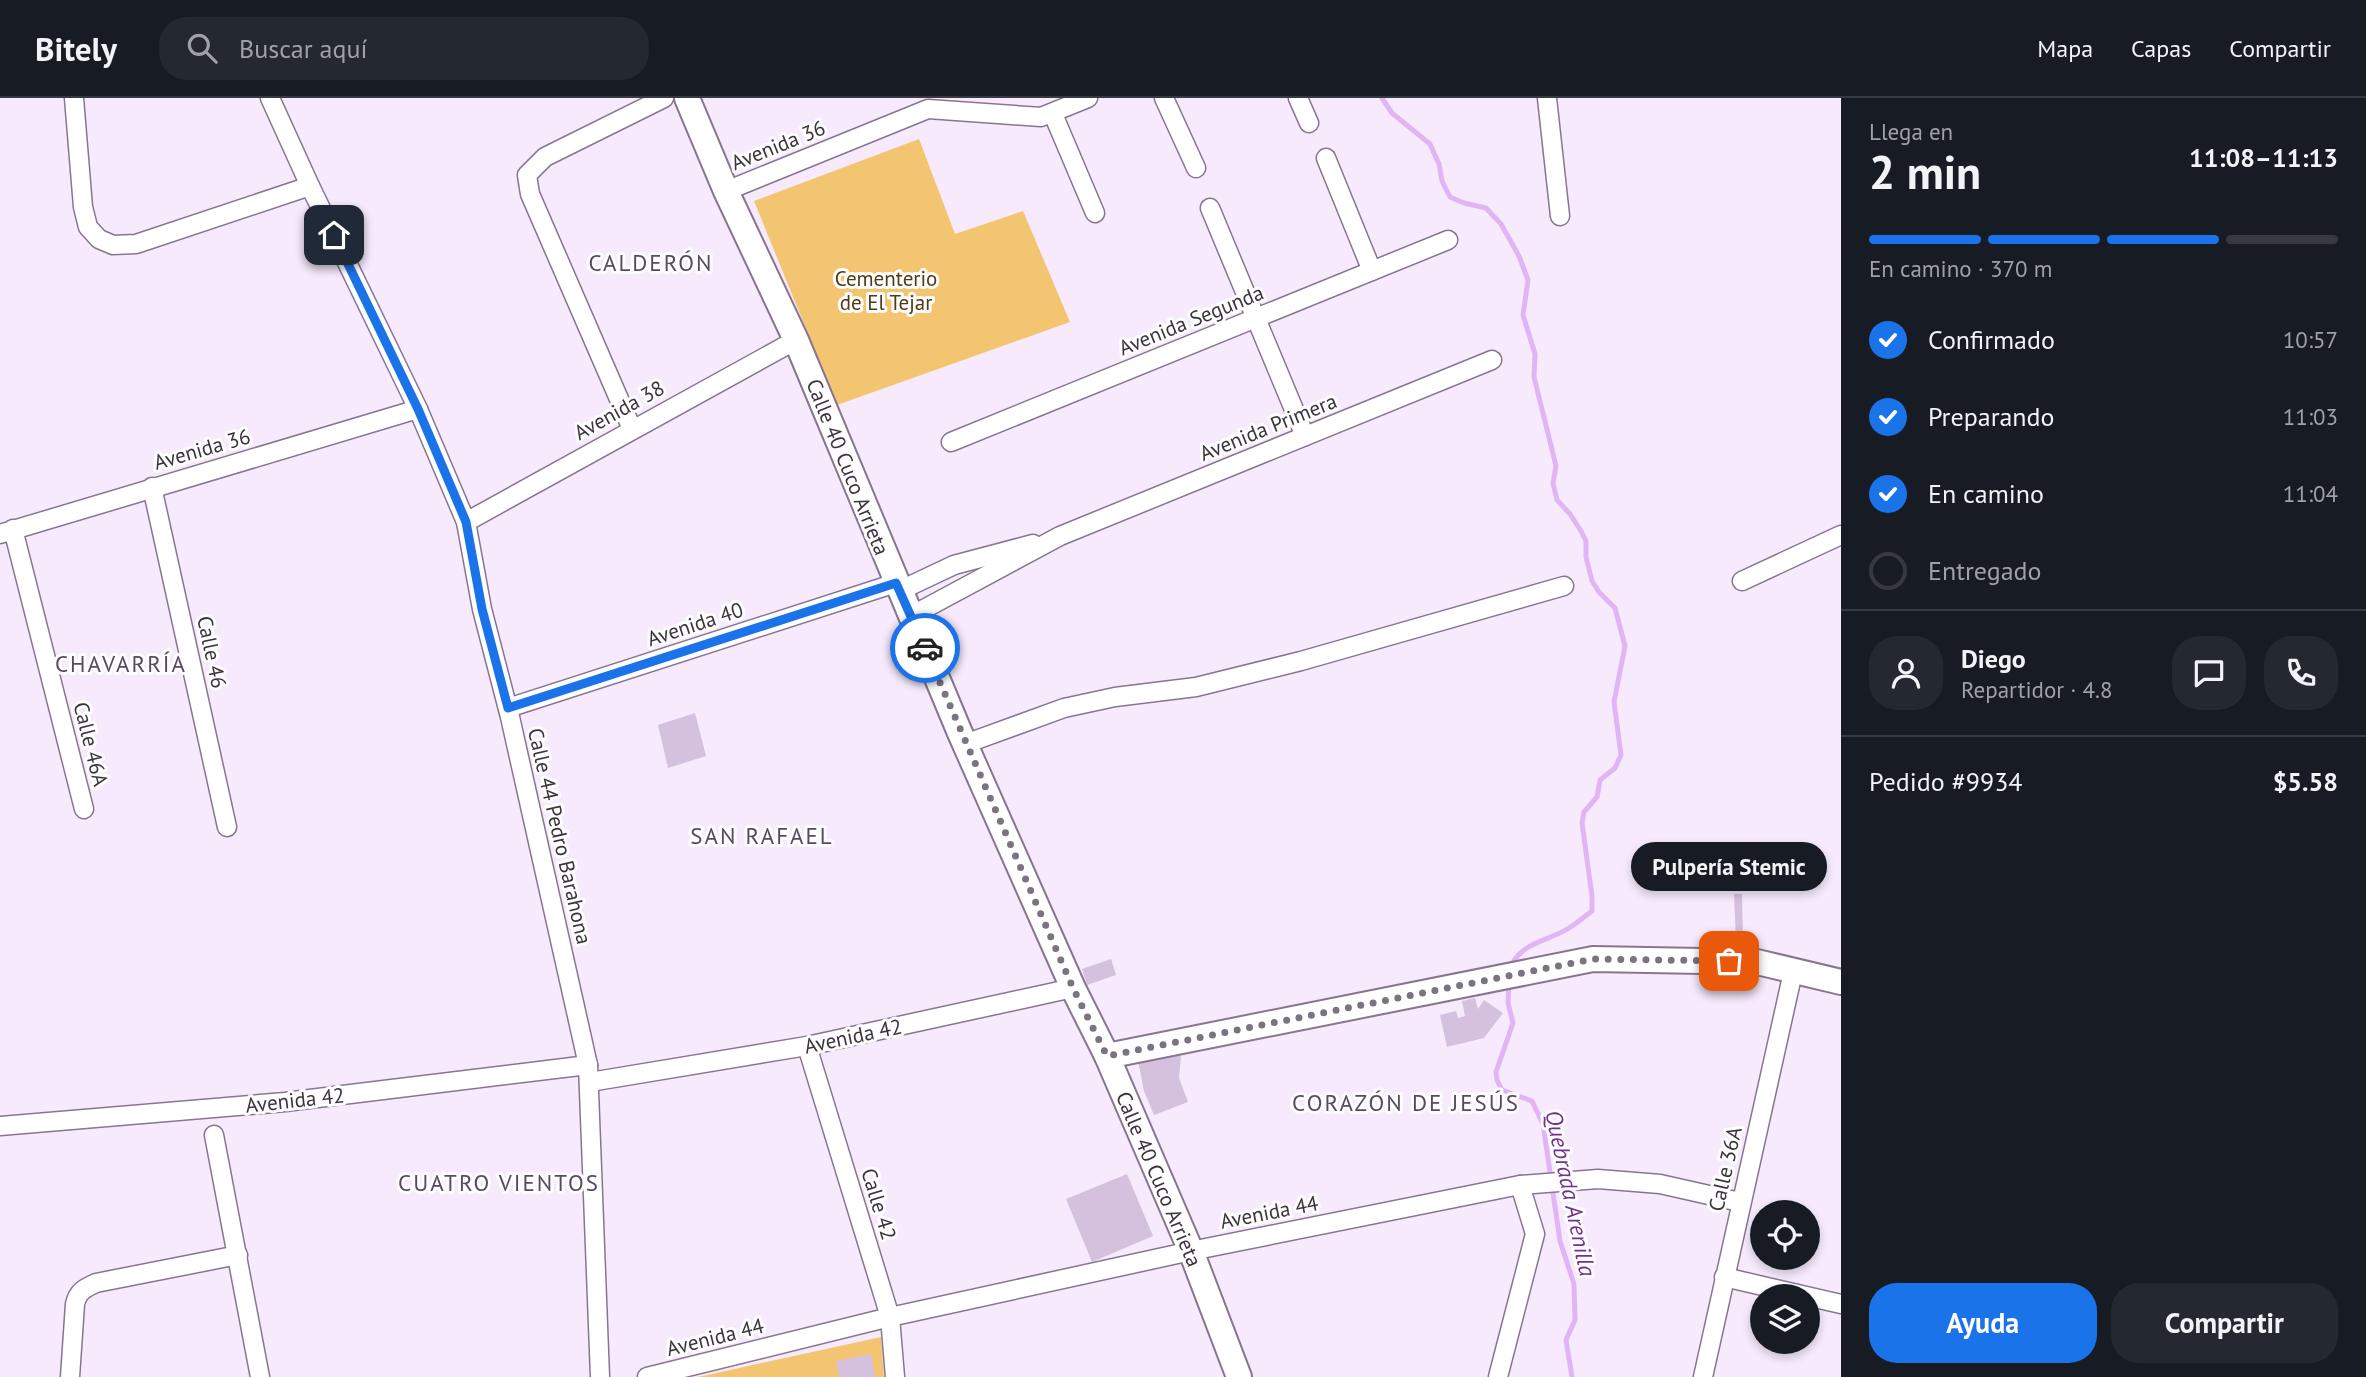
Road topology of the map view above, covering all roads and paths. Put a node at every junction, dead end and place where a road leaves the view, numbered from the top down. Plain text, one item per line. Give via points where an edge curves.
1 (74, 98) edge
2 (270, 98) edge
3 (664, 98) edge
4 (687, 98) edge
5 (1088, 98) edge
6 (1164, 98) edge
7 (1298, 98) edge
8 (1547, 98) edge
9 (926, 103) edge
10 (1053, 114) junction
11 (1309, 122) dead end
12 (1326, 158) dead end
13 (1196, 168) dead end
14 (310, 186) junction
15 (726, 191) junction
16 (1210, 208) dead end
17 (1095, 213) dead end
18 (1560, 216) dead end
19 (1448, 240) dead end
20 (1372, 271) junction
21 (1256, 318) junction
22 (796, 340) junction
23 (1492, 360) dead end
24 (418, 409) junction
25 (632, 429) junction
26 (1305, 436) junction
27 (951, 442) dead end
28 (152, 487) junction
29 (466, 522) junction
30 (7, 531) edge
31 (1841, 535) edge
32 (1060, 536) junction
33 (1742, 581) dead end
34 (1564, 586) dead end
35 (898, 587) junction
36 (911, 616) junction
37 (508, 708) junction
38 (965, 744) junction
39 (84, 808) dead end
40 (227, 827) dead end
41 (1793, 972) junction
42 (1841, 982) edge
43 (1073, 988) junction
44 (807, 1046) junction
45 (1107, 1056) junction
46 (589, 1074) junction
47 (0, 1126) edge
48 (214, 1135) dead end
49 (1520, 1185) junction
50 (1740, 1202) junction
51 (1191, 1251) junction
52 (238, 1255) junction
53 (1724, 1277) junction
54 (1841, 1304) edge
55 (890, 1317) junction
56 (70, 1377) edge
57 (260, 1377) edge
58 (600, 1377) edge
59 (647, 1377) edge
60 (895, 1377) edge
61 (1239, 1377) edge
62 (1498, 1377) edge
63 (1703, 1377) edge

1 - 14 street via 88,226 99,239 113,245 136,244
2 - 14 street, Calle 44 Pedro Barahona
3 - 25 street via 545,158 527,175 530,194
4 - 15 main road, Calle 40 Cuco Arrieta
5 - 10 street, Avenida 36
6 - 13 street
7 - 11 street
8 - 18 street
9 - 10 street, Avenida 36 via 1041,117
9 - 15 street, Avenida 36
10 - 17 street
12 - 20 street
14 - 24 street, Calle 44 Pedro Barahona
15 - 22 main road, Calle 40 Cuco Arrieta
16 - 21 street
19 - 20 street, Avenida Segunda
20 - 21 street, Avenida Segunda
21 - 26 street
21 - 27 street, Avenida Segunda
22 - 25 street, Avenida 38
22 - 35 main road, Calle 40 Cuco Arrieta
23 - 26 street, Avenida Primera
24 - 28 street, Avenida 36
24 - 29 street, Calle 44 Pedro Barahona
25 - 29 street, Avenida 38
26 - 32 street, Avenida Primera
28 - 30 street, Avenida 36
28 - 40 street, Calle 46
29 - 37 street, Calle 44 Pedro Barahona via 482,609
30 - 39 street, Calle 46A
31 - 33 street
32 - 35 street, Avenida Primera via 954,565
32 - 36 street, Avenida Primera
34 - 38 street via 1196,687 1064,708
35 - 36 main road, Calle 40 Cuco Arrieta
35 - 37 street, Avenida 40
36 - 38 main road, Calle 40 Cuco Arrieta
37 - 46 street, Calle 44 Pedro Barahona
38 - 43 main road, Calle 40 Cuco Arrieta
41 - 42 main road
41 - 45 main road via 1757,961 1593,959
41 - 50 street, Calle 36A
43 - 44 street, Avenida 42
43 - 45 main road, Calle 40 Cuco Arrieta
44 - 46 street, Avenida 42
44 - 55 street, Calle 42
45 - 51 main road, Calle 40 Cuco Arrieta
46 - 47 street, Avenida 42
46 - 58 street, Calle 44 Pedro Barahona
48 - 52 street
49 - 50 street, Avenida 44 via 1598,1179 1660,1184
49 - 51 street, Avenida 44
49 - 62 street via 1535,1234
50 - 53 street, Calle 36A
51 - 55 street, Avenida 44
51 - 61 main road, Calle 40 Cuco Arrieta
52 - 56 street via 84,1288 75,1304
52 - 57 street
53 - 54 street
53 - 63 street, Calle 36A
55 - 59 street, Avenida 44
55 - 60 street, Calle 42

